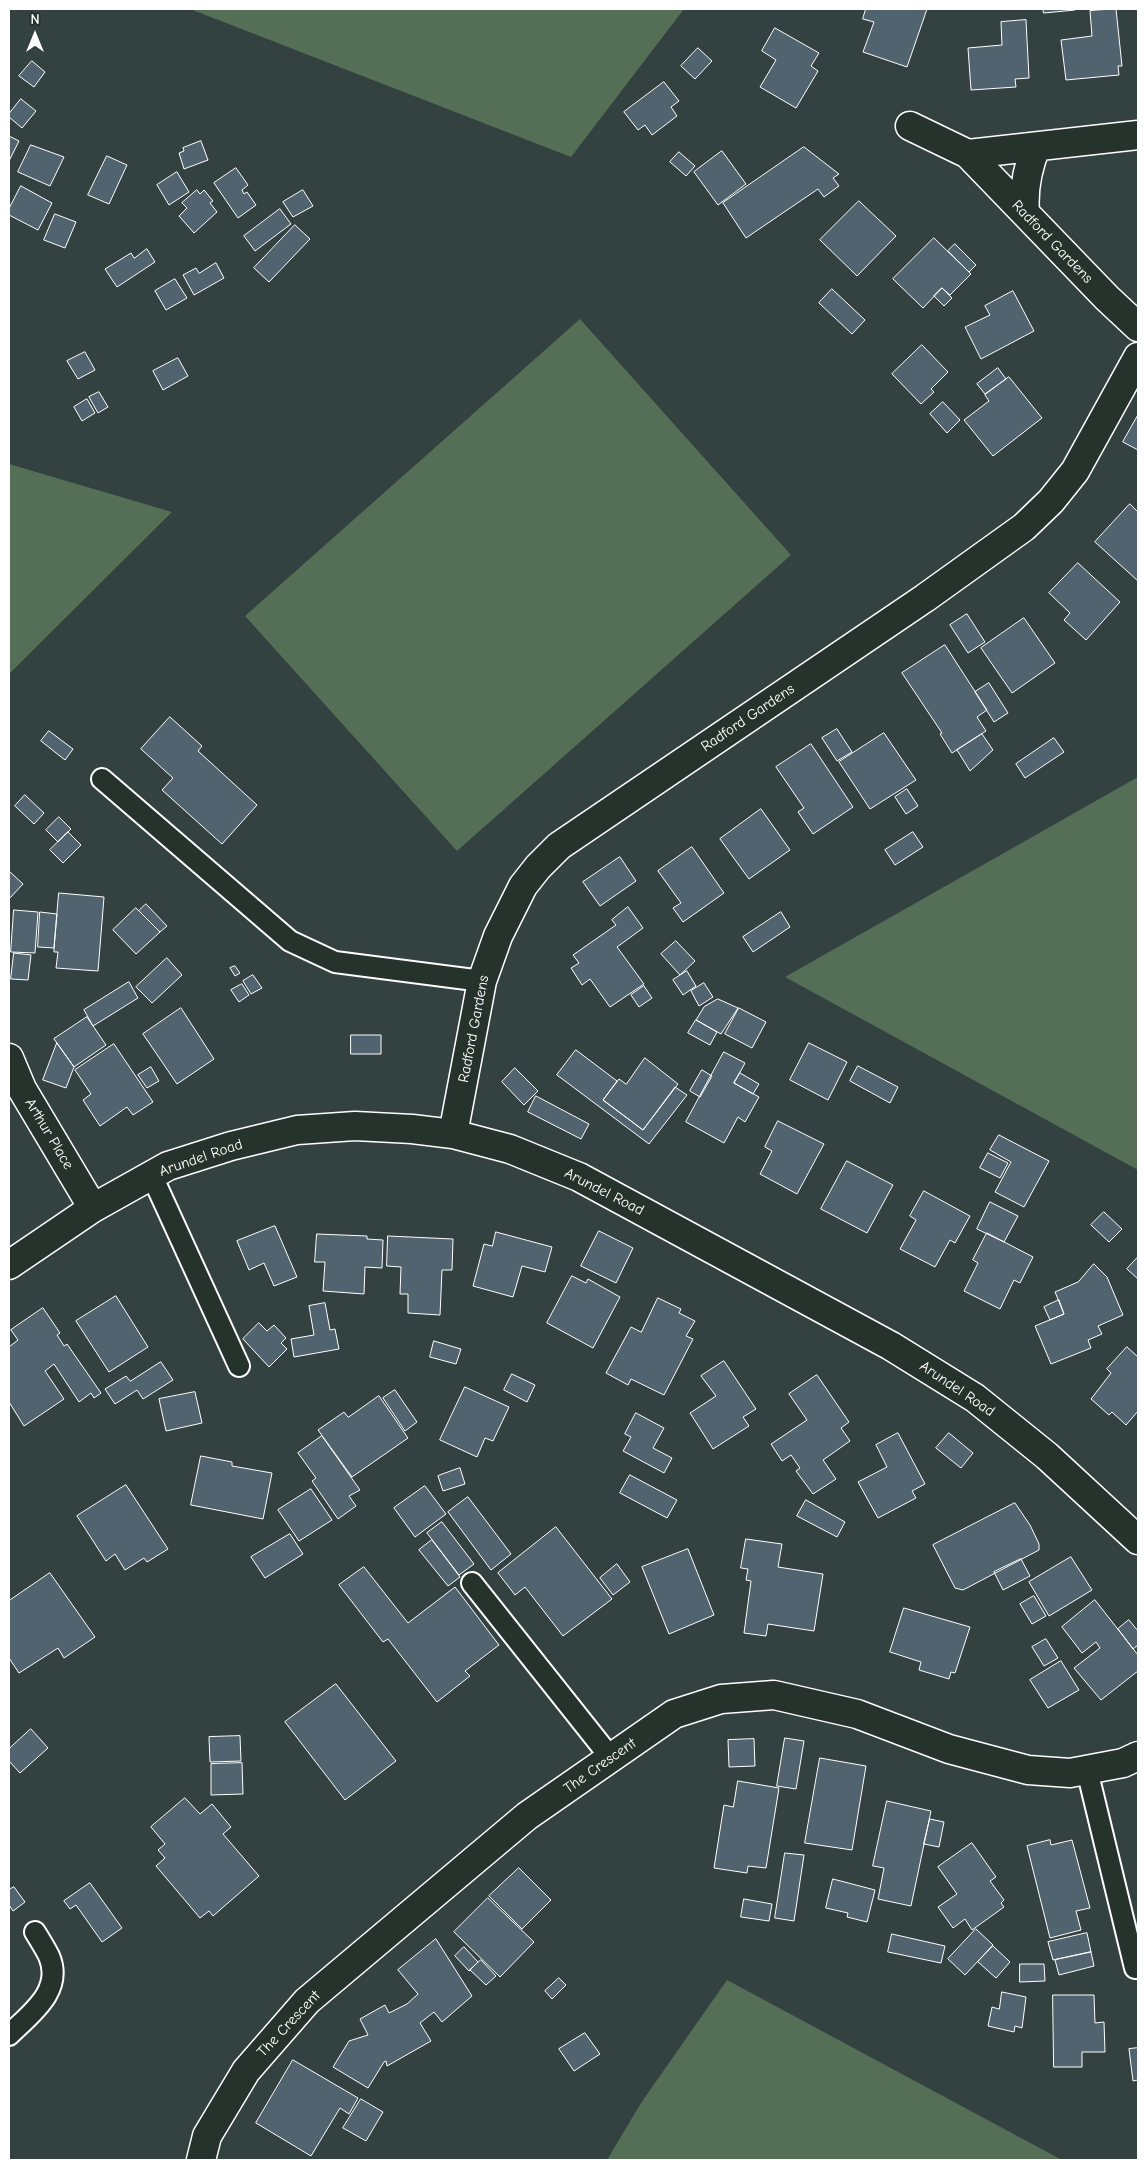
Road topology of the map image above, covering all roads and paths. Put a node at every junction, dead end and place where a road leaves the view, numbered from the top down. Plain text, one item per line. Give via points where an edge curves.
1 (910, 126) dead end
2 (1138, 135) edge
3 (1036, 147) junction
4 (968, 154) junction
5 (1025, 214) junction
6 (1138, 327) edge
7 (1138, 357) edge
8 (102, 779) dead end
9 (482, 981) junction
10 (9, 1058) edge
11 (453, 1134) junction
12 (152, 1176) junction
13 (93, 1208) junction
14 (9, 1265) edge
15 (239, 1366) dead end
16 (1138, 1540) edge
17 (472, 1583) dead end
18 (1138, 1756) edge
19 (611, 1758) junction
20 (1087, 1770) junction
21 (35, 1932) dead end
22 (1135, 1968) dead end
23 (9, 2035) edge
24 (200, 2160) edge

1 - 4 street, Radford Gardens
2 - 3 street
3 - 4 street
3 - 5 street via 1024,186
4 - 5 street, Radford Gardens
5 - 6 street, Radford Gardens
7 - 9 street, Radford Gardens via 1075,471 1024,528 559,846 523,886 498,936
8 - 9 lane via 290,942 335,962
9 - 11 street, Radford Gardens
10 - 13 street, Arthur Place via 22,1089
11 - 12 street, Arundel Road via 412,1128 355,1126 297,1130 231,1146 168,1166
11 - 16 street, Arundel Road via 510,1149 578,1177 891,1346 974,1398 1046,1456
12 - 13 street, Arundel Road
12 - 15 lane
13 - 14 street, Arundel Road
17 - 19 lane
18 - 20 street, The Crescent via 1123,1763
19 - 20 street, The Crescent via 674,1714 721,1699 774,1695 857,1714 949,1749 1028,1770 1070,1773
19 - 24 street, The Crescent via 527,1816 307,2001 246,2071 207,2136
20 - 22 lane
21 - 23 lane via 49,1957 52,1981 44,2000

